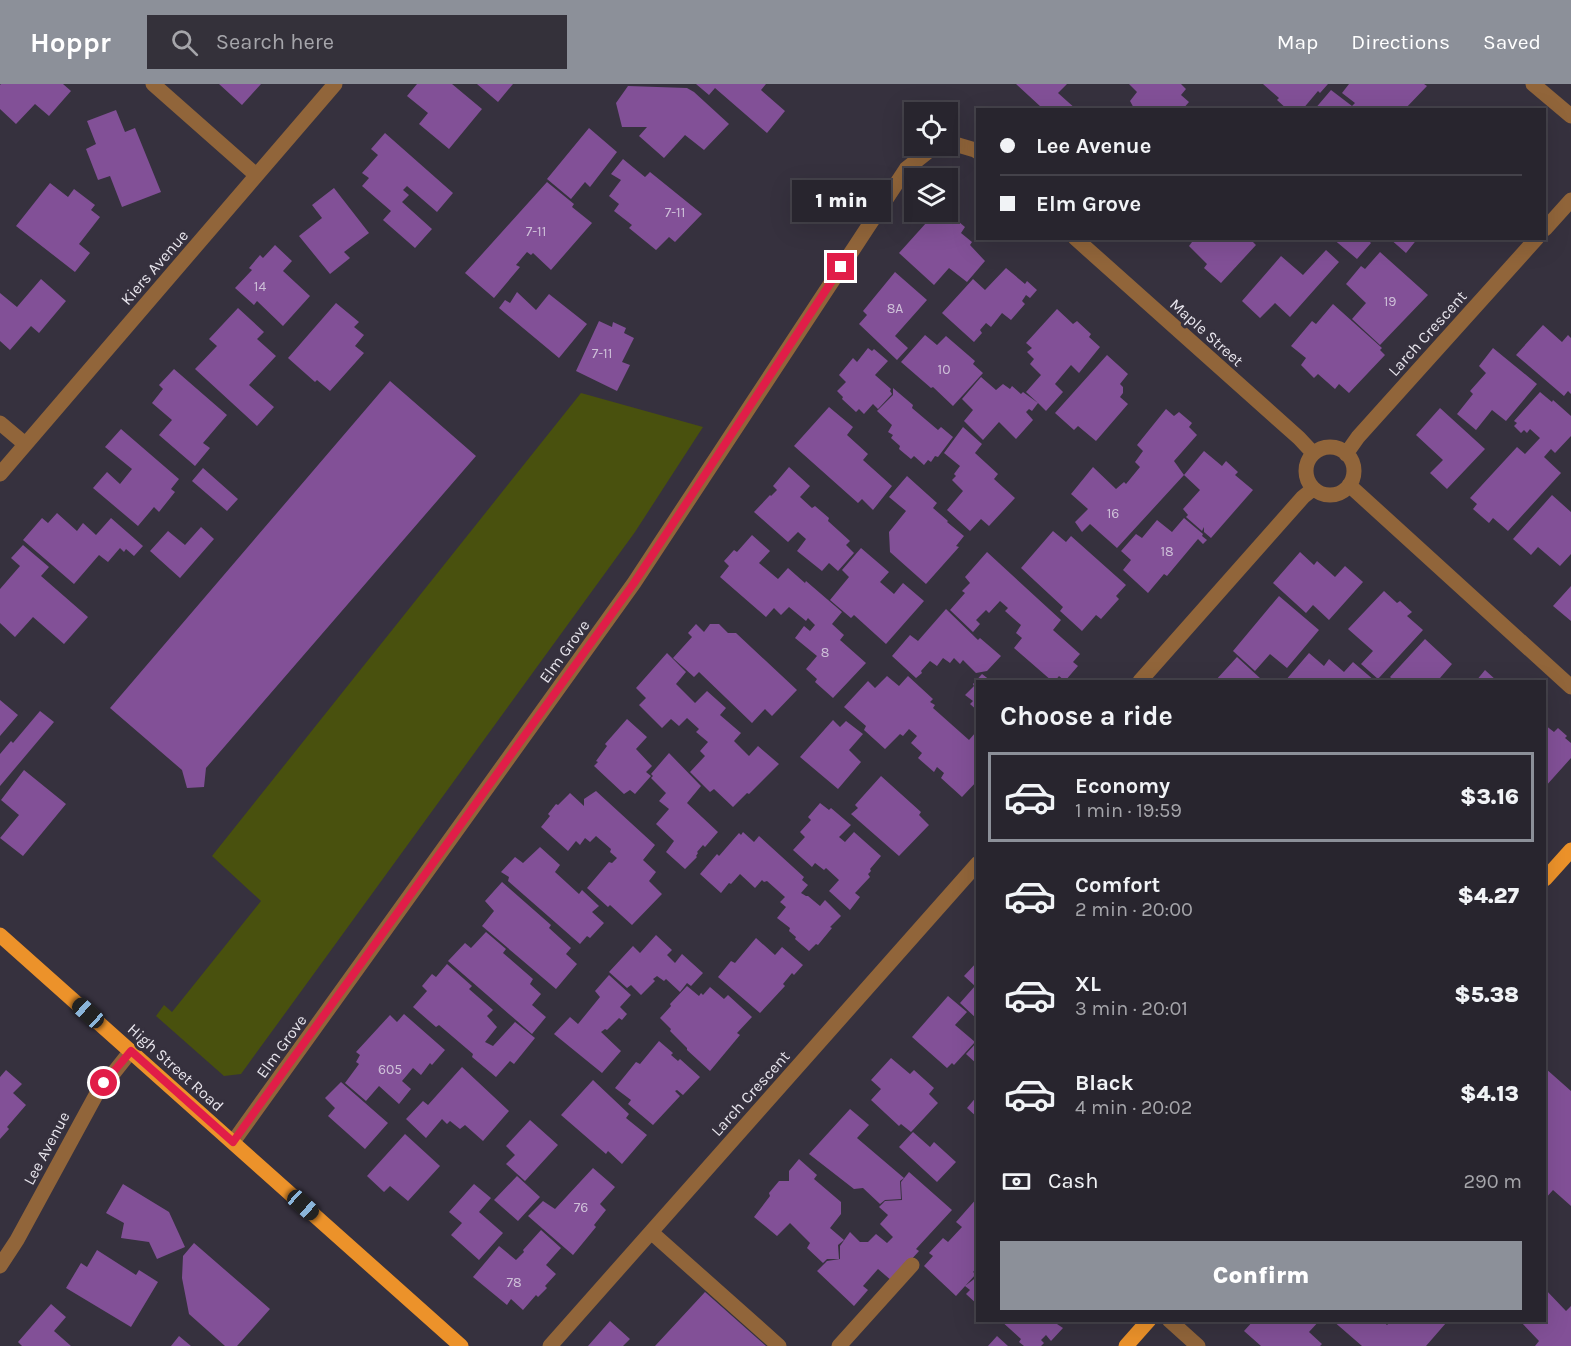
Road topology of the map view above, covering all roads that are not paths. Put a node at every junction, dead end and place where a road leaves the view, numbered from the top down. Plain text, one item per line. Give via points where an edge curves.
1 (153, 84) edge
2 (335, 84) edge
3 (1533, 84) edge
4 (1571, 116) edge
5 (958, 145) edge
6 (976, 151) edge
7 (922, 156) edge
8 (256, 175) junction
9 (1571, 200) edge
10 (1546, 228) edge
11 (1077, 240) edge
12 (1535, 240) edge
13 (0, 423) edge
14 (25, 444) junction
15 (1313, 453) junction
16 (1346, 454) junction
17 (0, 474) edge
18 (1349, 484) junction
19 (1313, 489) junction
20 (1141, 680) edge
21 (1571, 687) edge
22 (1571, 850) edge
23 (976, 865) edge
24 (1546, 878) edge
25 (0, 935) edge
26 (131, 1051) junction
27 (233, 1142) junction
28 (651, 1232) junction
29 (912, 1265) dead end
30 (0, 1266) edge
31 (1147, 1322) edge
32 (1171, 1322) edge
33 (461, 1346) edge
34 (550, 1346) edge
35 (779, 1346) edge
36 (839, 1346) edge
37 (1126, 1346) edge
38 (1198, 1346) edge

1 - 8 street
2 - 8 street, Kiers Avenue
3 - 4 street
5 - 6 street
7 - 27 street, Elm Grove via 906,169 634,583
8 - 14 street, Kiers Avenue
9 - 10 street
11 - 15 street, Maple Street
12 - 16 street, Larch Crescent
13 - 14 street
14 - 17 street, Kiers Avenue
15 - 16 street via 1329,447
15 - 19 street via 1306,471
16 - 18 street via 1353,466
18 - 19 street via 1329,495
18 - 21 street
19 - 20 street
22 - 24 main road
23 - 28 street, Larch Crescent
25 - 26 main road, High Street Road
26 - 27 main road, High Street Road
26 - 30 street, Lee Avenue via 96,1095
27 - 33 main road, High Street Road
28 - 34 street, Larch Crescent
28 - 35 street
29 - 36 street
31 - 37 main road
32 - 38 street

